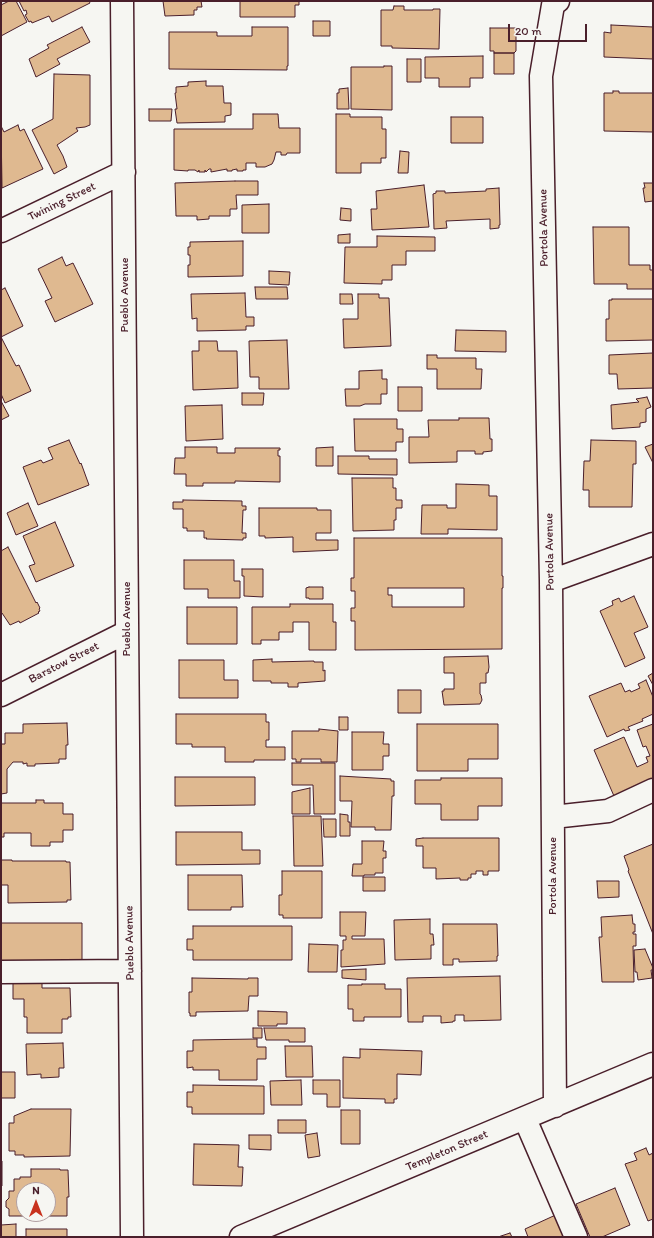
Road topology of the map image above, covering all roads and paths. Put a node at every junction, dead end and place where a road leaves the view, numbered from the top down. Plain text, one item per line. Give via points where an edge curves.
1 (122, 1) edge
2 (558, 1) edge
3 (124, 172) junction
4 (1, 231) edge
5 (653, 544) edge
6 (551, 581) junction
7 (127, 632) junction
8 (1, 695) edge
9 (653, 790) edge
10 (553, 817) junction
11 (130, 971) junction
12 (1, 972) edge
13 (653, 1064) edge
14 (555, 1106) junction
15 (524, 1119) junction
16 (132, 1237) edge
17 (241, 1237) edge
18 (576, 1237) edge

1 - 3 street, Pueblo Avenue
2 - 6 street, Portola Avenue via 553,5 541,76
3 - 4 street, Twining Street
3 - 7 street, Pueblo Avenue
5 - 6 street
6 - 10 street, Portola Avenue
7 - 8 street, Barstow Street
7 - 11 street, Pueblo Avenue
9 - 10 street via 608,811
10 - 14 street, Portola Avenue
11 - 12 street
11 - 16 street, Pueblo Avenue
13 - 14 street, Templeton Street
14 - 15 street, Templeton Street
15 - 17 street, Templeton Street
15 - 18 street

